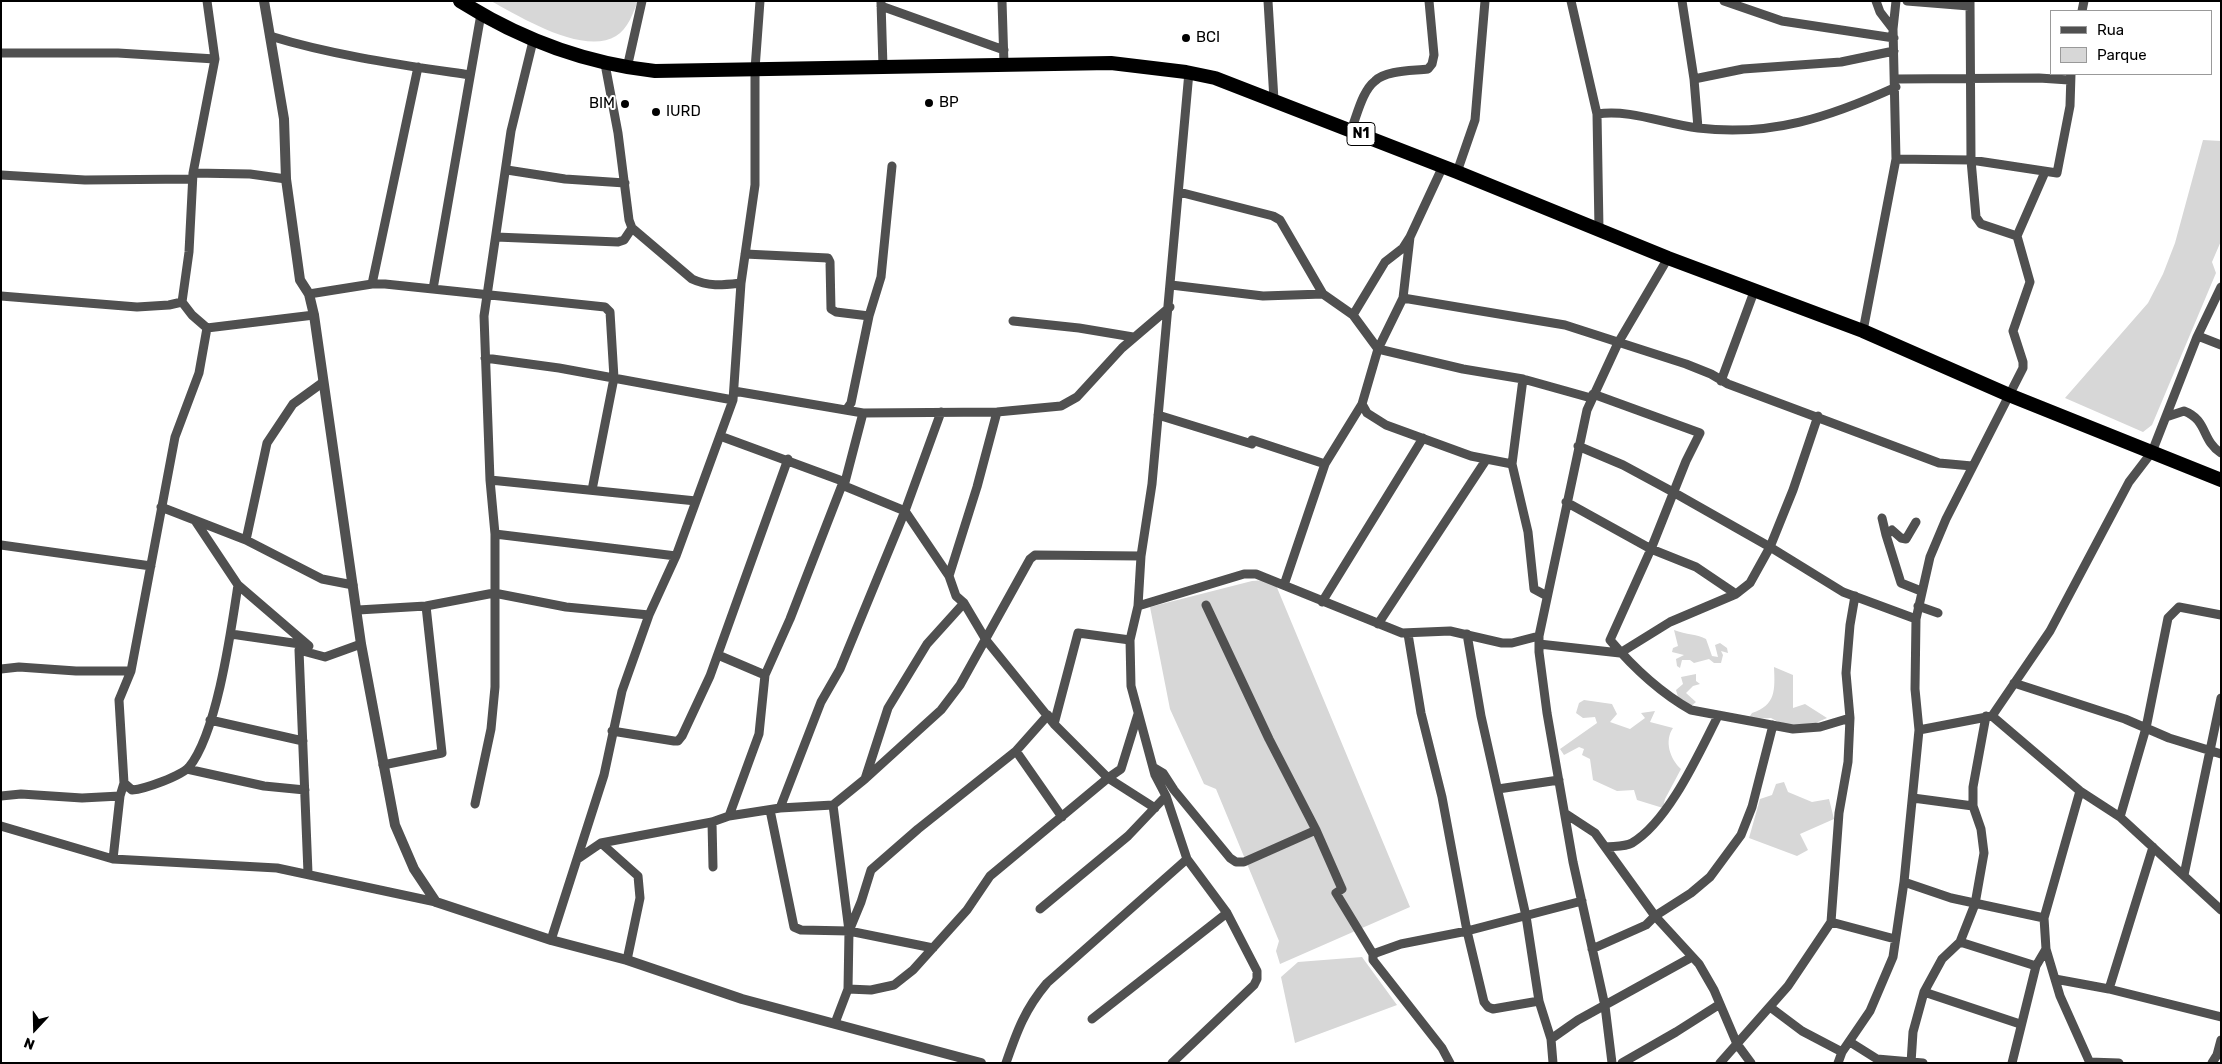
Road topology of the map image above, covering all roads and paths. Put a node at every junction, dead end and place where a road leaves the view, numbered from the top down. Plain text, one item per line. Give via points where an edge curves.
1 (207, 1) edge
2 (264, 1) edge
3 (460, 1) edge
4 (642, 1) edge
5 (760, 1) edge
6 (1002, 1) edge
7 (1268, 1) edge
8 (1429, 1) edge
9 (1485, 1) edge
10 (1571, 1) edge
11 (1682, 1) edge
12 (1724, 1) edge
13 (1876, 1) edge
14 (1896, 1) edge
15 (1907, 1) edge
16 (1970, 3) edge
17 (881, 4) edge
18 (481, 14) junction
19 (1894, 33) junction
20 (270, 36) junction
21 (533, 41) junction
22 (1004, 50) junction
23 (1894, 51) junction
24 (1, 53) edge
25 (215, 59) junction
26 (605, 64) junction
27 (1004, 64) junction
28 (418, 67) junction
29 (883, 67) junction
30 (627, 68) junction
31 (755, 69) junction
32 (1189, 72) junction
33 (470, 75) junction
34 (2070, 77) edge
35 (1970, 78) junction
36 (1694, 79) junction
37 (1896, 83) junction
38 (1274, 100) junction
39 (1597, 114) junction
40 (1698, 128) junction
41 (1351, 130) junction
42 (1896, 159) junction
43 (1971, 160) junction
44 (892, 166) dead end
45 (1442, 166) junction
46 (507, 170) junction
47 (1457, 172) junction
48 (2045, 172) junction
49 (1, 175) edge
50 (193, 176) junction
51 (286, 179) junction
52 (625, 183) junction
53 (1180, 192) junction
54 (632, 228) junction
55 (1598, 230) junction
56 (2017, 236) junction
57 (496, 237) junction
58 (1410, 237) junction
59 (745, 254) junction
60 (1668, 258) junction
61 (741, 283) junction
62 (372, 284) junction
63 (1171, 285) junction
64 (2221, 288) edge
65 (433, 289) junction
66 (1754, 289) junction
67 (309, 294) junction
68 (486, 294) junction
69 (1323, 294) junction
70 (1, 296) edge
71 (1403, 298) junction
72 (182, 302) junction
73 (1170, 307) junction
74 (314, 315) junction
75 (1353, 315) junction
76 (869, 316) junction
77 (1013, 321) dead end
78 (207, 328) junction
79 (1862, 332) junction
80 (2198, 336) junction
81 (1133, 337) junction
82 (1618, 343) junction
83 (2221, 345) edge
84 (1378, 349) junction
85 (485, 358) junction
86 (614, 378) junction
87 (1523, 379) junction
88 (1721, 381) junction
89 (322, 383) junction
90 (2009, 395) junction
91 (734, 396) junction
92 (1592, 396) junction
93 (1362, 404) junction
94 (846, 410) junction
95 (941, 412) junction
96 (997, 412) junction
97 (863, 413) junction
98 (1158, 414) junction
99 (1818, 416) junction
100 (2166, 416) junction
101 (720, 436) junction
102 (1424, 438) junction
103 (1578, 446) junction
104 (2152, 452) junction
105 (2221, 453) edge
106 (788, 459) junction
107 (1486, 460) junction
108 (1325, 464) junction
109 (1512, 464) junction
110 (1972, 466) junction
111 (490, 480) junction
112 (2221, 480) edge
113 (844, 484) junction
114 (592, 490) junction
115 (1673, 492) junction
116 (696, 501) junction
117 (1566, 502) junction
118 (160, 507) junction
119 (905, 511) junction
120 (1882, 518) dead end
121 (196, 522) junction
122 (1916, 522) dead end
123 (495, 534) junction
124 (1886, 535) junction
125 (246, 540) junction
126 (1, 545) edge
127 (1770, 547) junction
128 (1651, 549) junction
129 (676, 556) junction
130 (1141, 556) junction
131 (151, 566) junction
132 (949, 576) junction
133 (238, 585) junction
134 (354, 585) junction
135 (1284, 585) junction
136 (1921, 591) junction
137 (494, 594) junction
138 (1736, 594) junction
139 (1547, 596) junction
140 (1855, 596) junction
141 (1322, 602) junction
142 (964, 603) junction
143 (1206, 605) dead end
144 (426, 606) junction
145 (1138, 606) junction
146 (1918, 606) junction
147 (358, 610) junction
148 (1938, 614) dead end
149 (649, 615) junction
150 (2221, 615) edge
151 (1916, 619) junction
152 (1378, 624) junction
153 (231, 634) junction
154 (1408, 634) junction
155 (1467, 634) junction
156 (986, 640) junction
157 (1130, 640) junction
158 (1539, 640) junction
159 (361, 644) junction
160 (309, 646) junction
161 (299, 650) junction
162 (1620, 653) junction
163 (718, 655) junction
164 (1, 669) edge
165 (131, 671) junction
166 (765, 675) junction
167 (2014, 683) junction
168 (2221, 698) edge
169 (1138, 712) junction
170 (1048, 715) junction
171 (1718, 716) junction
172 (1989, 716) junction
173 (1850, 718) junction
174 (210, 720) junction
175 (1054, 724) junction
176 (1773, 725) junction
177 (2146, 728) junction
178 (1919, 730) junction
179 (612, 731) junction
180 (303, 741) junction
181 (1016, 751) junction
182 (2210, 752) junction
183 (2221, 754) edge
184 (383, 765) junction
185 (1153, 767) junction
186 (187, 769) junction
187 (1108, 778) junction
188 (865, 779) junction
189 (1560, 780) junction
190 (124, 783) junction
191 (1498, 789) junction
192 (305, 790) junction
193 (2080, 791) junction
194 (1, 796) edge
195 (120, 796) junction
196 (1166, 796) junction
197 (1913, 798) junction
198 (474, 804) dead end
199 (833, 805) junction
200 (1973, 806) junction
201 (780, 808) junction
202 (1154, 808) junction
203 (770, 810) junction
204 (1566, 814) junction
205 (729, 816) junction
206 (1062, 817) junction
207 (2120, 817) junction
208 (712, 822) junction
209 (1, 826) edge
210 (1316, 830) junction
211 (584, 833) junction
212 (601, 844) junction
213 (1606, 847) junction
214 (2153, 847) junction
215 (579, 858) junction
216 (113, 859) junction
217 (1187, 859) junction
218 (713, 867) dead end
219 (308, 873) junction
220 (2184, 875) junction
221 (1904, 882) junction
222 (1582, 901) junction
223 (436, 902) junction
224 (1975, 904) junction
225 (1040, 909) dead end
226 (2221, 910) edge
227 (1227, 914) junction
228 (1526, 916) junction
229 (1655, 916) junction
230 (2044, 918) junction
231 (1831, 922) junction
232 (849, 931) junction
233 (1467, 931) junction
234 (551, 940) junction
235 (1895, 940) junction
236 (1960, 942) junction
237 (933, 948) junction
238 (1592, 949) junction
239 (2046, 950) junction
240 (1374, 954) junction
241 (1692, 957) junction
242 (628, 960) junction
243 (2036, 966) junction
244 (2055, 979) junction
245 (848, 989) junction
246 (2109, 989) junction
247 (1924, 992) junction
248 (1539, 1001) junction
249 (1720, 1004) junction
250 (1605, 1006) junction
251 (1770, 1007) junction
252 (2221, 1017) edge
253 (1092, 1019) dead end
254 (836, 1023) junction
255 (2020, 1024) junction
256 (1552, 1039) junction
257 (2221, 1040) edge
258 (1850, 1042) junction
259 (1737, 1044) junction
260 (1842, 1052) junction
261 (1911, 1062) edge
262 (2215, 1062) edge
263 (981, 1063) edge
264 (1006, 1063) edge
265 (1172, 1063) edge
266 (1450, 1063) edge
267 (1553, 1063) edge
268 (1612, 1063) edge
269 (1622, 1063) edge
270 (1720, 1063) edge
271 (1751, 1063) edge
272 (1838, 1063) edge
273 (1923, 1063) edge
274 (2012, 1063) edge
275 (2089, 1063) edge
276 (2119, 1063) edge

1 - 25 street
2 - 20 street
3 - 18 highway, N1
4 - 30 street
5 - 31 street
6 - 22 street
7 - 38 street
8 - 41 street via 1432,64 1428,69 1376,79 1369,87
9 - 47 street via 1475,120
10 - 39 street
11 - 36 street
12 - 19 street via 1782,21
13 - 19 street
14 - 19 street
15 - 16 street
16 - 35 street
17 - 22 street
17 - 29 street
18 - 21 highway, N1
18 - 33 street
19 - 23 street
20 - 28 street via 319,50
20 - 51 street via 284,119
21 - 26 highway, N1
21 - 46 street via 511,131
22 - 27 street
23 - 36 street via 1841,62 1743,69
23 - 37 street
24 - 25 street via 118,53
25 - 50 street
26 - 30 highway, N1
26 - 52 street
27 - 29 highway, N1
27 - 32 highway, N1 via 1111,63
28 - 33 street
28 - 62 street
29 - 31 highway, N1
30 - 31 highway, N1 via 674,72
31 - 59 street via 756,177
32 - 38 highway, N1
32 - 53 street
33 - 65 street
34 - 35 street
34 - 48 street via 2070,106 2060,170 2058,173
35 - 37 street
35 - 43 street
36 - 40 street
37 - 40 street via 1850,108 1785,126 1754,131
37 - 42 street
38 - 41 highway, N1
39 - 40 street via 1624,113
39 - 55 street
41 - 45 highway, N1
42 - 43 street
42 - 79 street
43 - 48 street
43 - 56 street via 1977,221
44 - 76 street via 881,277
45 - 47 highway, N1
45 - 58 street
46 - 52 street via 565,179
46 - 57 street
47 - 55 highway, N1
48 - 56 street
49 - 50 street via 85,180
50 - 51 street via 250,174
50 - 72 street via 189,252
51 - 67 street via 300,280
52 - 54 street
53 - 63 street
53 - 69 street via 1280,220
54 - 57 street via 624,240 618,242
54 - 61 street via 692,279 715,286
55 - 60 highway, N1
56 - 90 street via 2030,282 2013,331 2023,368
57 - 68 street
58 - 71 street
58 - 75 street via 1403,248 1385,262
59 - 61 street
59 - 76 street via 828,258 831,309
60 - 66 highway, N1
60 - 82 street
61 - 91 street
62 - 65 street
62 - 67 street
63 - 69 street via 1263,296
63 - 73 street
64 - 80 street
65 - 68 street
66 - 79 highway, N1
66 - 88 street
67 - 74 street
68 - 85 street
68 - 86 street via 605,307 610,312
69 - 75 street
70 - 72 street via 137,307 169,306
71 - 82 street via 1557,323
71 - 84 street
72 - 78 street
73 - 81 street
73 - 98 street
74 - 78 street
74 - 89 street
75 - 84 street
76 - 94 street via 852,397
77 - 81 street
78 - 118 street via 199,374 175,438
79 - 90 highway, N1
80 - 83 street
80 - 100 street
81 - 96 street via 1070,403
82 - 88 street via 1686,364
82 - 92 street
84 - 87 street
84 - 93 street
85 - 86 street
85 - 111 street
86 - 91 street
86 - 114 street
87 - 92 street
87 - 109 street
88 - 99 street
89 - 125 street via 293,404 267,443
89 - 134 street
90 - 104 highway, N1
90 - 110 street
91 - 94 street
91 - 101 street
92 - 103 street
92 - 115 street via 1700,433
93 - 102 street via 1375,419
93 - 108 street
94 - 97 street
95 - 96 street
95 - 97 street
95 - 119 street
96 - 132 street
97 - 113 street
98 - 108 street
98 - 130 street
99 - 110 street via 1939,463
99 - 127 street
100 - 104 street
100 - 105 street via 2184,411 2197,417 2210,443
101 - 106 street
101 - 116 street
102 - 107 street
102 - 141 street
103 - 115 street via 1623,465
103 - 117 street
104 - 112 highway, N1
104 - 167 street via 2129,482 2050,631
106 - 113 street
106 - 163 street
107 - 109 street
107 - 152 street
108 - 135 street
109 - 139 street via 1528,532 1534,589
110 - 136 street via 1935,540
111 - 114 street
111 - 123 street
113 - 119 street
113 - 166 street
114 - 116 street
115 - 127 street
115 - 128 street
116 - 129 street
117 - 128 street
117 - 139 street
118 - 121 street
118 - 131 street
119 - 132 street
119 - 201 street via 840,669 821,702
120 - 124 street
121 - 125 street
121 - 133 street
122 - 124 street via 1906,539 1892,530
123 - 129 street
123 - 137 street
124 - 136 street via 1901,583
125 - 134 street via 322,579
126 - 131 street
127 - 138 street via 1750,584
127 - 140 street via 1843,592
128 - 138 street via 1696,567
128 - 162 street via 1610,640
129 - 149 street
130 - 145 street
130 - 156 street via 1035,555 1025,566
131 - 165 street
132 - 142 street via 953,591
133 - 153 street
133 - 160 street
134 - 147 street
135 - 141 street
135 - 145 street via 1256,574 1244,574
136 - 146 street
137 - 144 street
137 - 149 street via 566,607
137 - 198 street via 496,687 491,729
138 - 162 street via 1670,622
139 - 158 street
140 - 151 street
140 - 173 street via 1846,674
141 - 152 street
142 - 156 street
142 - 188 street via 927,644 888,708
143 - 210 street
144 - 147 street
144 - 184 street via 442,753
145 - 157 street
146 - 148 street
146 - 151 street
147 - 159 street
149 - 179 street
150 - 177 street via 2179,607 2168,618
151 - 178 street via 1915,689
152 - 154 street
153 - 160 street
153 - 174 street
154 - 155 street via 1450,631
154 - 233 street via 1420,713 1442,797
155 - 158 street via 1502,643
155 - 191 street
156 - 170 street
156 - 188 street via 941,710
157 - 169 street via 1131,686
157 - 175 street via 1078,633
158 - 162 street
158 - 189 street via 1547,713
159 - 161 street via 325,657
159 - 184 street
160 - 161 street
161 - 180 street
162 - 171 street via 1678,703 1691,710
163 - 166 street
163 - 179 street via 678,741
164 - 165 street
165 - 190 street via 119,700
166 - 205 street via 759,734
167 - 172 street
167 - 177 street
168 - 182 street
169 - 185 street
169 - 187 street via 1125,762 1121,770
170 - 175 street
170 - 181 street
171 - 176 street
171 - 213 street via 1691,768 1658,820 1633,842
172 - 178 street
172 - 193 street
172 - 200 street via 1973,787
173 - 176 street via 1805,729
173 - 231 street
174 - 180 street
174 - 186 street
175 - 187 street
176 - 229 street via 1752,807 1741,835 1710,877
177 - 182 street
177 - 207 street
178 - 197 street
179 - 211 street via 604,775
180 - 192 street
181 - 206 street
181 - 232 street via 871,870
182 - 183 street
182 - 220 street
184 - 223 street via 394,825 401,844
185 - 196 street
185 - 210 street via 1163,774 1236,862 1244,862
186 - 190 street via 140,790 132,790
186 - 192 street via 264,786
187 - 202 street
187 - 206 street
188 - 199 street
189 - 191 street
189 - 204 street
190 - 195 street
191 - 228 street
192 - 219 street
193 - 207 street
193 - 230 street
194 - 195 street
195 - 216 street
196 - 202 street
196 - 217 street
197 - 200 street
197 - 221 street
199 - 201 street
199 - 232 street
200 - 224 street via 1984,852
201 - 203 street
202 - 225 street via 1128,836
203 - 205 street
203 - 232 street via 794,927
204 - 213 street via 1586,826
204 - 222 street
205 - 208 street
206 - 237 street via 990,876 967,910
207 - 214 street
208 - 212 street
208 - 218 street
209 - 216 street
210 - 240 street via 1342,889 1336,893
211 - 212 street
211 - 215 street
212 - 215 street
212 - 242 street via 638,876 640,898
213 - 229 street
214 - 220 street
214 - 246 street
215 - 234 street
216 - 219 street via 270,867
217 - 227 street
217 - 264 street via 1035,997 1021,1020
219 - 223 street
220 - 226 street
221 - 224 street
221 - 235 street
222 - 228 street
222 - 238 street
223 - 234 street
224 - 230 street
224 - 236 street
227 - 253 street
227 - 265 street via 1257,971 1257,979
228 - 233 street
228 - 248 street
229 - 238 street via 1646,925
229 - 241 street
230 - 239 street
231 - 235 street
231 - 251 street
232 - 237 street
232 - 245 street
233 - 240 street via 1401,944
233 - 248 street via 1484,1002 1488,1007 1493,1009
234 - 242 street
235 - 258 street via 1884,981
236 - 243 street
236 - 247 street via 1942,959
237 - 245 street via 894,985 871,990
238 - 250 street
239 - 243 street
239 - 244 street
240 - 266 street via 1373,960
241 - 249 street via 1707,977
241 - 250 street
242 - 254 street via 742,999
243 - 255 street
244 - 246 street
244 - 275 street
245 - 254 street
246 - 252 street
247 - 255 street
247 - 261 street via 1913,1032
248 - 256 street
249 - 259 street
249 - 269 street
250 - 256 street
250 - 268 street
251 - 259 street
251 - 260 street via 1802,1031
254 - 263 street
255 - 274 street
256 - 267 street
257 - 262 street
258 - 260 street
258 - 261 street via 1877,1058
259 - 270 street
259 - 271 street
260 - 272 street
261 - 273 street
275 - 276 street

